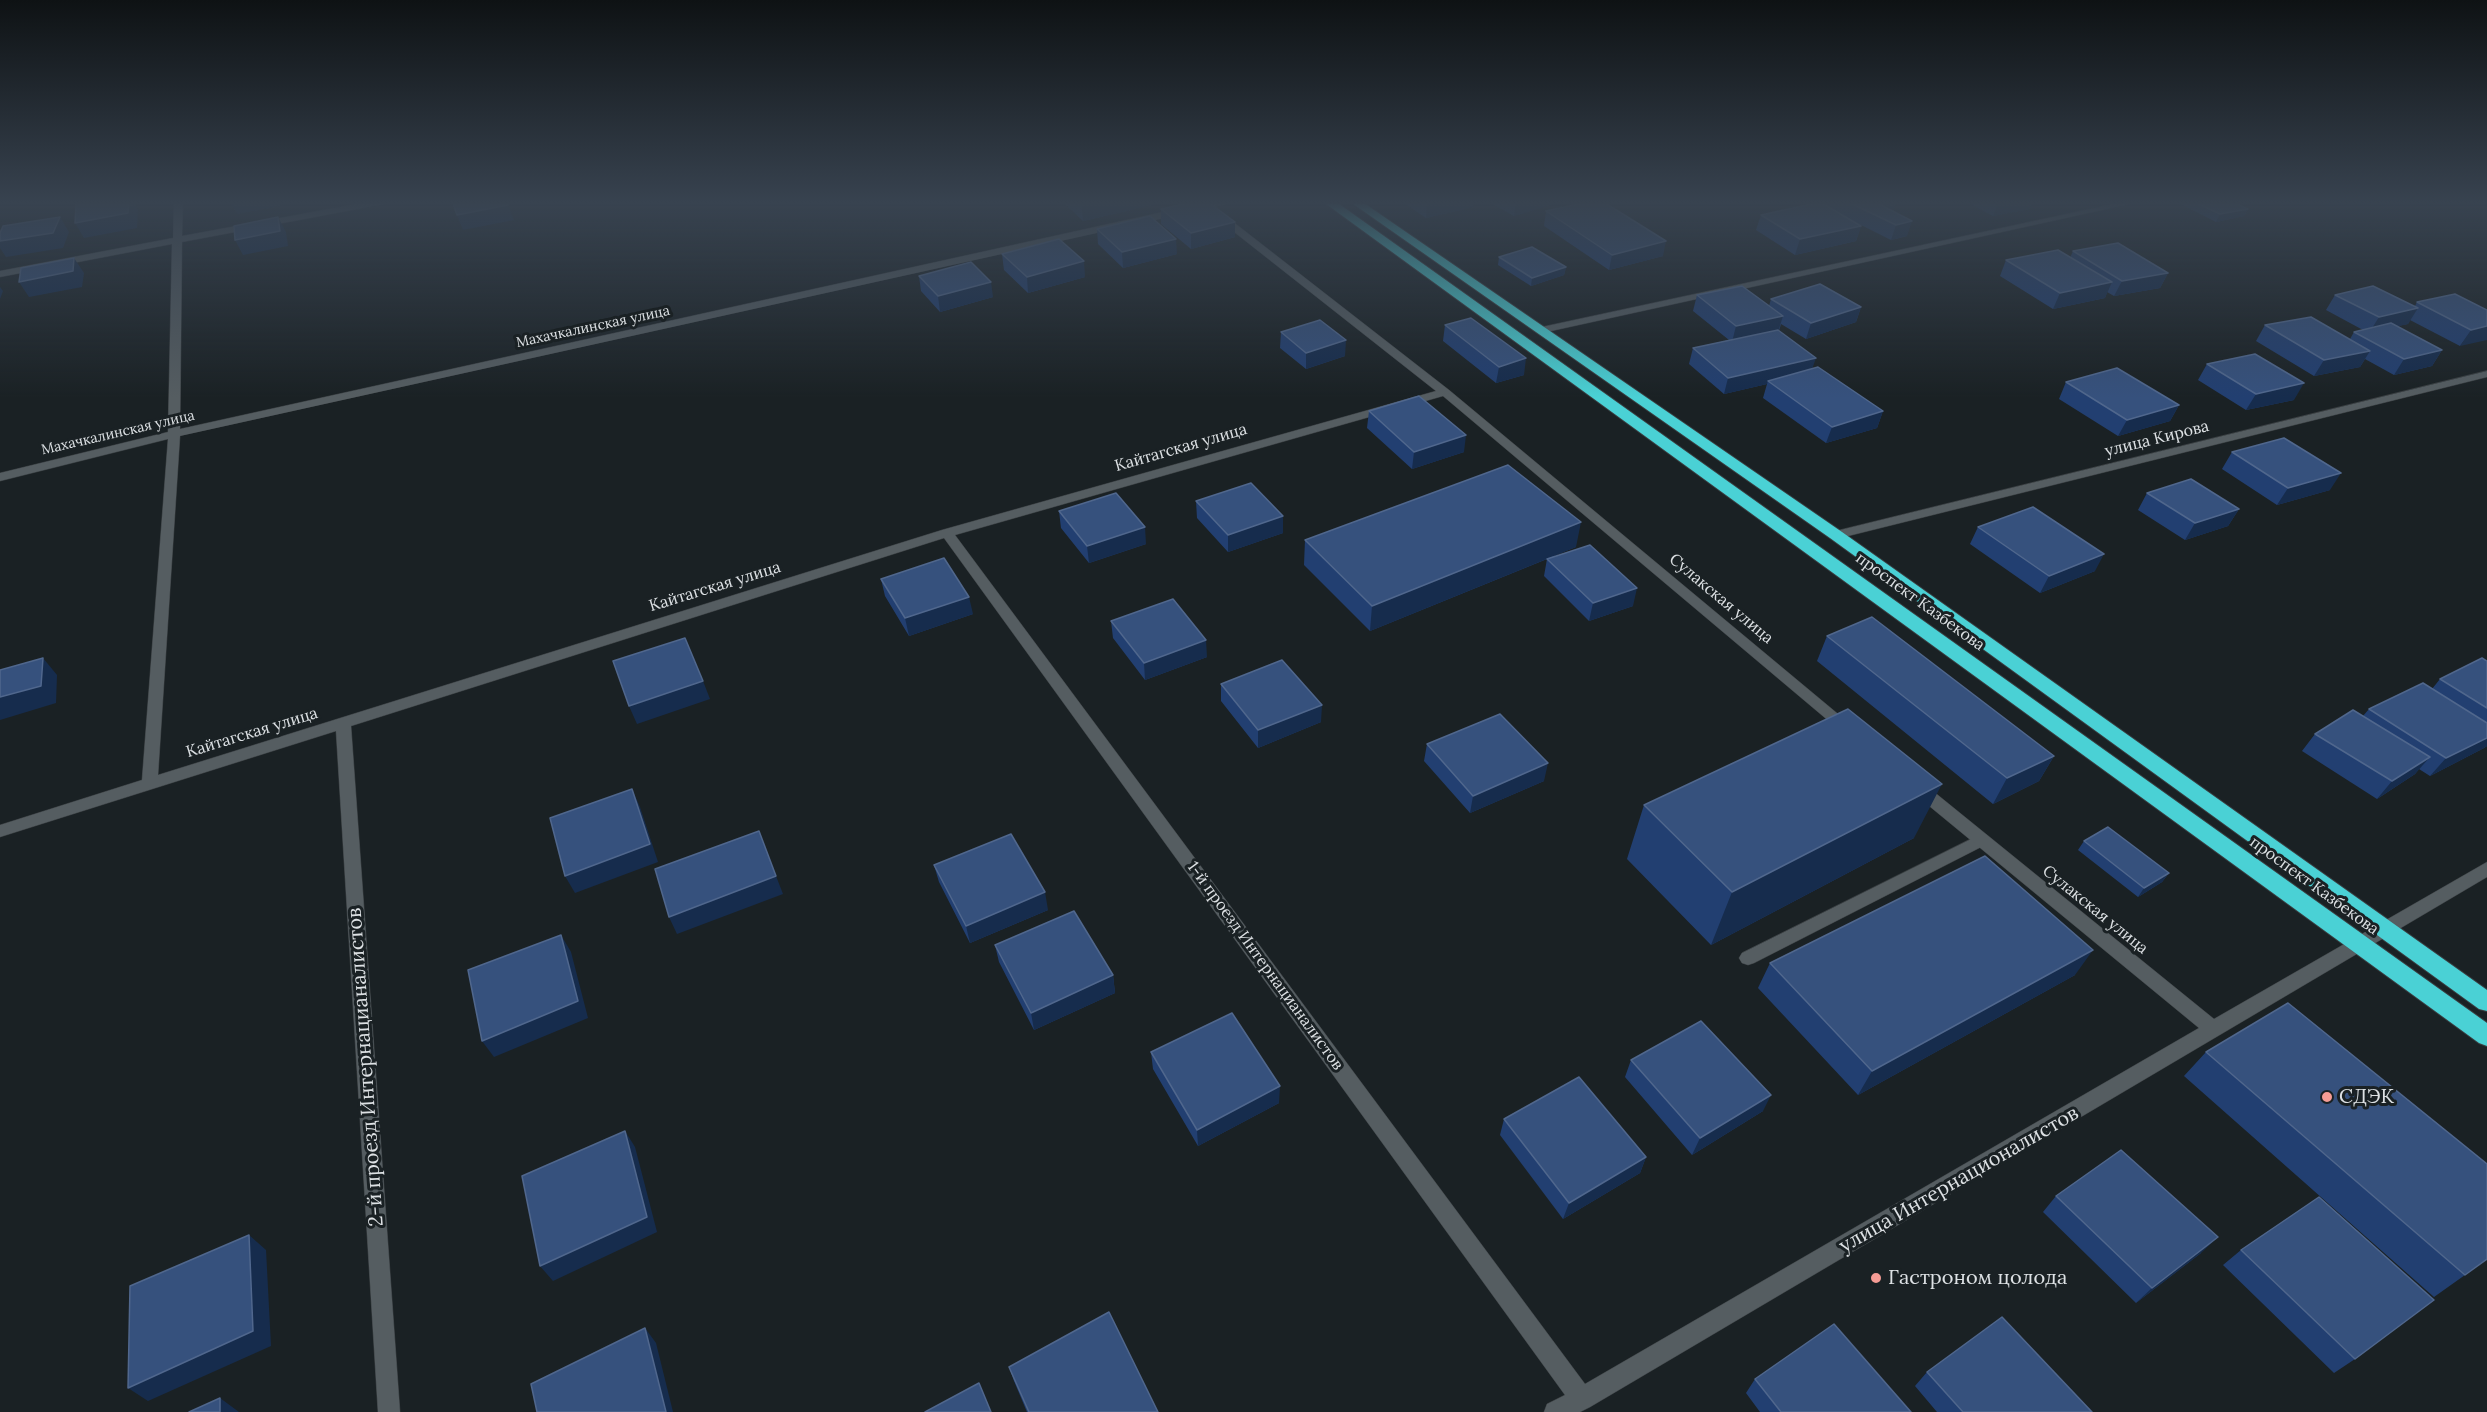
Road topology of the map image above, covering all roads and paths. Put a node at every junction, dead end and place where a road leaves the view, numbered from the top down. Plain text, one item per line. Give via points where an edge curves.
1 (36, 267) edge
2 (177, 267) edge
3 (919, 267) edge
4 (1285, 267) edge
5 (1419, 267) edge
6 (1450, 267) edge
7 (1834, 267) edge
8 (0, 274) edge
9 (1542, 330) junction
10 (2487, 374) edge
11 (1445, 392) junction
12 (174, 434) junction
13 (0, 477) edge
14 (947, 533) junction
15 (1836, 536) junction
16 (343, 723) junction
17 (1863, 741) edge
18 (1908, 779) edge
19 (150, 784) junction
20 (0, 831) edge
21 (1981, 840) junction
22 (2487, 869) edge
23 (2385, 930) junction
24 (2361, 945) junction
25 (1748, 958) dead end
26 (2487, 1002) edge
27 (2214, 1030) junction
28 (2487, 1036) edge
29 (1582, 1399) junction
30 (389, 1412) edge
31 (1555, 1412) edge

1 - 8 street
2 - 12 street
3 - 12 street, Махачкалинская улица
4 - 11 street, Сулакская улица
5 - 24 highway, проспект Казбекова
6 - 9 highway, проспект Казбекова
7 - 9 street
9 - 15 highway, проспект Казбекова
10 - 15 street, улица Кирова
11 - 14 street, Кайтагская улица
11 - 17 street, Сулакская улица
12 - 13 street, Махачкалинская улица
12 - 19 street
14 - 16 street, Кайтагская улица
14 - 29 street, 1-й проезд Интернацианалистов
15 - 23 highway, проспект Казбекова
16 - 19 street, Кайтагская улица
16 - 30 street, 2-й проезд Интернацианалистов
18 - 21 street, Сулакская улица
19 - 20 street, Кайтагская улица
21 - 25 street
21 - 27 street, Сулакская улица
22 - 23 street
23 - 24 street, улица Интернационалистов
23 - 26 highway, проспект Казбекова
24 - 27 street, улица Интернационалистов
24 - 28 highway, проспект Казбекова
27 - 29 street, улица Интернационалистов
29 - 31 street, улица Интернационалистов

